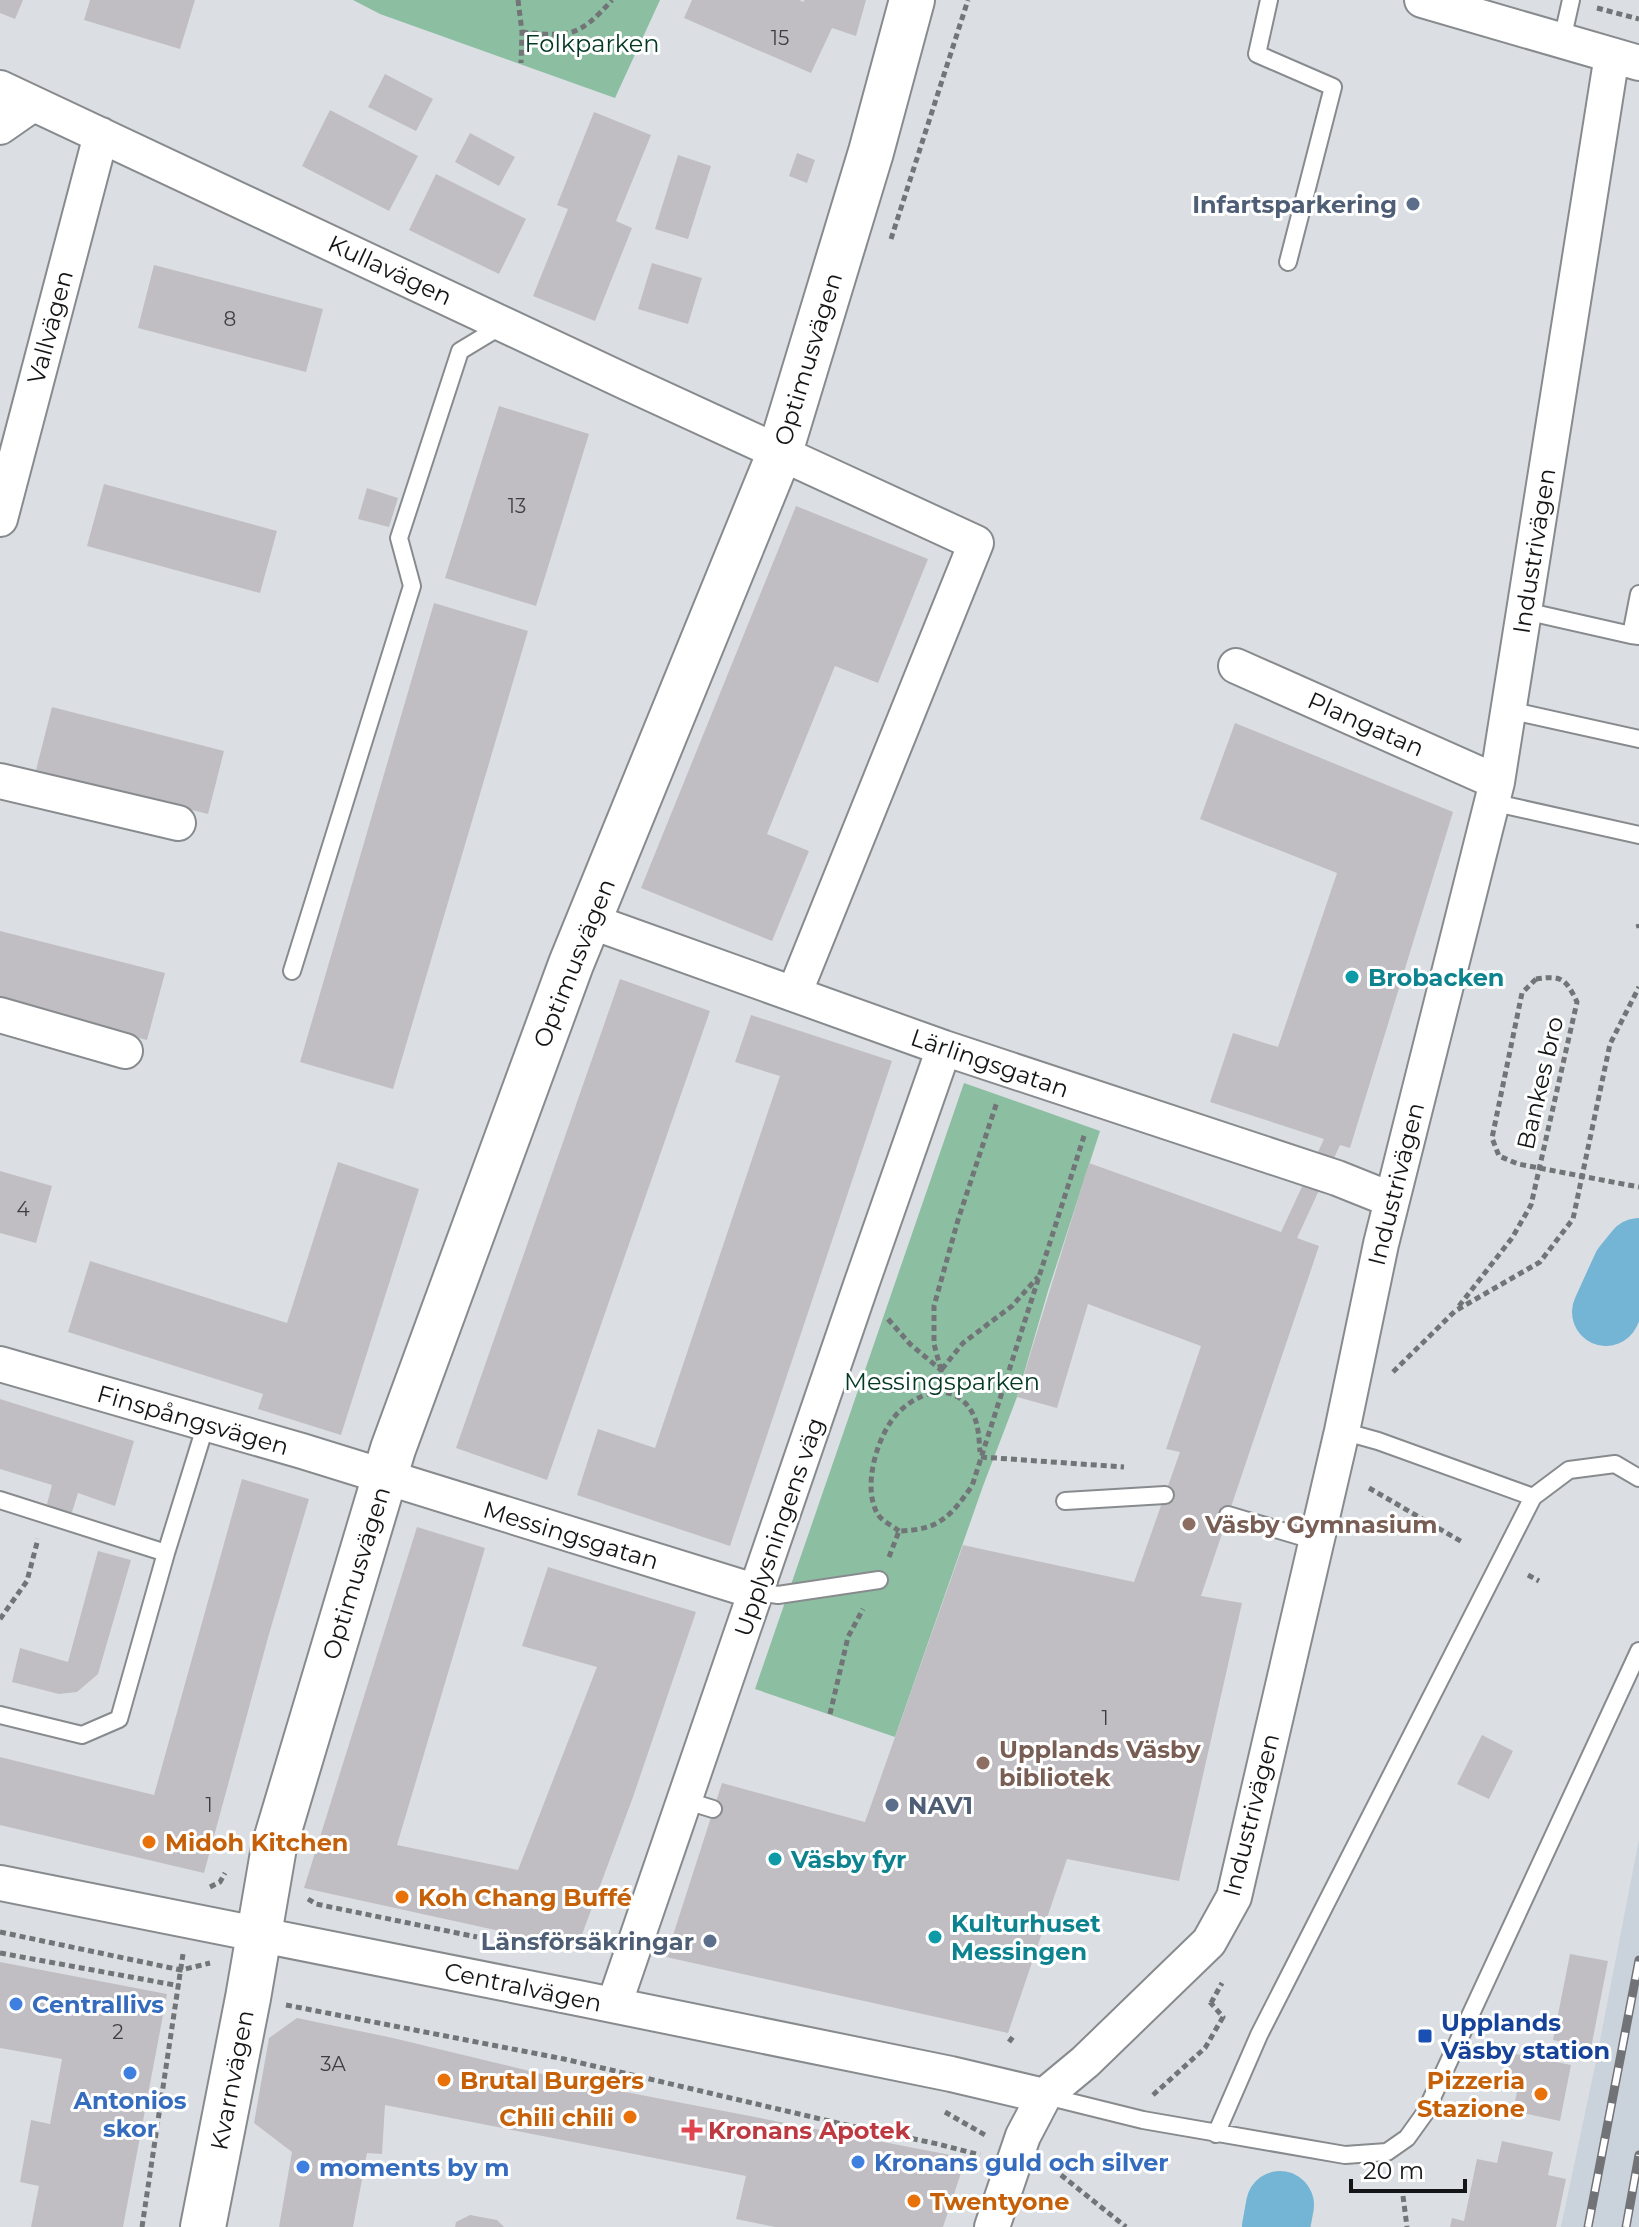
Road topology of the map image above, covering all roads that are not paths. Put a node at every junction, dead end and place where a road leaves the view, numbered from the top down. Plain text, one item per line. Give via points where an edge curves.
1 (912, 0) edge
2 (1269, 0) edge
3 (1422, 0) edge
4 (1571, 0) edge
5 (1562, 40) junction
6 (1625, 59) edge
7 (0, 88) edge
8 (33, 104) junction
9 (0, 127) edge
10 (101, 135) junction
11 (1288, 262) dead end
12 (505, 324) junction
13 (780, 452) junction
14 (0, 519) edge
15 (1639, 594) edge
16 (1525, 611) junction
17 (1635, 636) edge
18 (1236, 666) dead end
19 (1508, 710) junction
20 (1639, 739) edge
21 (0, 781) edge
22 (1494, 792) junction
23 (178, 823) dead end
24 (1639, 835) edge
25 (590, 921) junction
26 (292, 971) dead end
27 (794, 994) junction
28 (0, 1015) edge
29 (944, 1048) junction
30 (125, 1051) dead end
31 (1392, 1200) junction
32 (0, 1364) edge
33 (206, 1424) junction
34 (1342, 1431) junction
35 (385, 1478) junction
36 (1639, 1478) edge
37 (1165, 1495) dead end
38 (1533, 1497) junction
39 (0, 1500) edge
40 (1065, 1501) dead end
41 (1228, 1515) dead end
42 (1316, 1541) junction
43 (166, 1553) junction
44 (879, 1580) road end
45 (757, 1592) junction
46 (1639, 1651) edge
47 (0, 1715) edge
48 (0, 1883) edge
49 (259, 1934) junction
50 (614, 2005) junction
51 (1044, 2096) junction
52 (1216, 2134) junction
53 (203, 2227) edge
54 (992, 2227) edge

1 - 13 street, Optimusvägen
2 - 11 lane via 1257,54 1333,87
3 - 5 street
4 - 5 lane
5 - 6 street
6 - 16 street, Industrivägen
7 - 8 street, Kullavägen
8 - 9 street
8 - 10 street, Kullavägen
10 - 12 street, Kullavägen
10 - 14 street, Vallvägen
12 - 13 street, Kullavägen
12 - 26 lane via 460,351 399,538 412,586
13 - 25 street, Optimusvägen
13 - 27 street via 976,543
15 - 17 lane
16 - 17 lane
16 - 19 street, Industrivägen
18 - 22 street, Plangatan
19 - 20 lane
19 - 22 street, Industrivägen
21 - 23 street
22 - 24 lane
22 - 31 street, Industrivägen
25 - 27 street, Lärlingsgatan
25 - 35 street, Optimusvägen
27 - 29 street, Lärlingsgatan
28 - 30 street
29 - 31 street, Lärlingsgatan
29 - 45 street, Upplysningens väg
31 - 34 street, Industrivägen
32 - 33 street, Finspångsvägen
33 - 35 street, Finspångsvägen
33 - 43 lane
34 - 38 lane
34 - 42 street, Industrivägen
35 - 45 street, Messingsgatan
35 - 49 street, Optimusvägen via 274,1847
36 - 38 lane via 1615,1464 1569,1470
37 - 40 lane
38 - 52 lane via 1259,2035
39 - 43 lane
41 - 42 lane
42 - 51 street, Industrivägen via 1234,1897 1209,1942
43 - 47 lane via 119,1719 82,1735
44 - 45 lane via 778,1595
45 - 50 street, Upplysningens väg via 698,1804
46 - 52 lane via 1425,2113 1407,2138 1387,2152 1345,2155
48 - 49 street, Centralvägen
49 - 50 street, Centralvägen
49 - 53 street, Kvarnvägen
50 - 51 street, Centralvägen
51 - 52 lane
51 - 54 street, Industrivägen via 1023,2136

